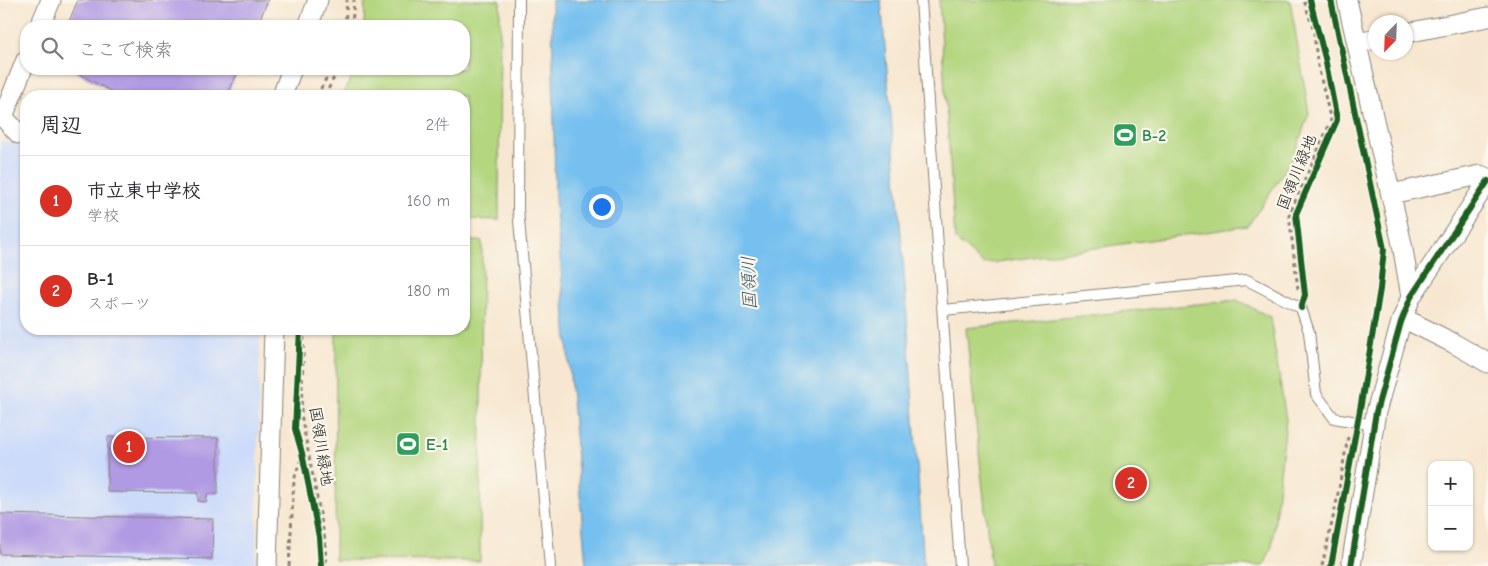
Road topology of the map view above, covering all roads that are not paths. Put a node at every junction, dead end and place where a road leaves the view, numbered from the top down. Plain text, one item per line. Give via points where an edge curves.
1 (50, 0) edge
2 (318, 0) edge
3 (519, 0) edge
4 (921, 0) edge
5 (1347, 0) edge
6 (1488, 17) edge
7 (42, 20) edge
8 (310, 20) edge
9 (1413, 32) edge
10 (1368, 41) edge
11 (1357, 43) junction
12 (20, 75) edge
13 (290, 75) edge
14 (284, 90) edge
15 (20, 134) edge
16 (1488, 180) edge
17 (1390, 194) junction
18 (1411, 297) junction
19 (943, 310) junction
20 (1403, 318) junction
21 (274, 335) edge
22 (1488, 363) edge
23 (1374, 425) junction
24 (267, 566) edge
25 (550, 566) edge
26 (960, 566) edge
27 (1351, 566) edge

1 - 7 street
2 - 8 street
3 - 25 lane via 518,209
4 - 19 lane
5 - 11 street
6 - 9 street
10 - 11 street
11 - 17 street
12 - 15 street via 3,118
13 - 14 street
16 - 17 street via 1480,175
16 - 18 street
17 - 18 street
18 - 20 street
19 - 23 lane via 1247,280 1299,307 1309,332 1316,394 1334,418
19 - 26 lane
20 - 22 street
20 - 23 street
21 - 24 street
23 - 27 street

